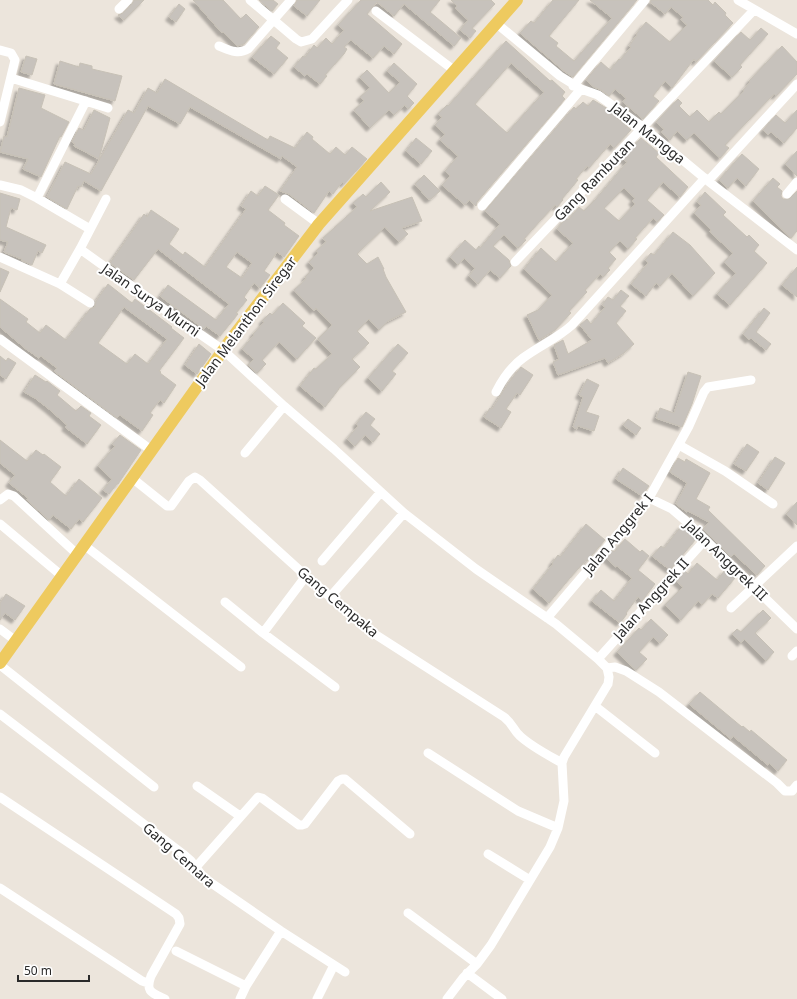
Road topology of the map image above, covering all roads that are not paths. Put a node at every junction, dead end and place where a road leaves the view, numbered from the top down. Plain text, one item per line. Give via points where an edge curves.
1 (128, 0) edge
2 (250, 0) edge
3 (291, 0) edge
4 (348, 0) edge
5 (517, 0) edge
6 (645, 0) edge
7 (738, 0) edge
8 (754, 6) edge
9 (119, 9) dead end
10 (376, 11) dead end
11 (273, 20) junction
12 (496, 23) junction
13 (797, 34) edge
14 (219, 46) dead end
15 (0, 50) edge
16 (455, 71) junction
17 (11, 78) junction
18 (797, 84) edge
19 (577, 88) junction
20 (86, 101) junction
21 (108, 108) dead end
22 (0, 122) edge
23 (644, 128) junction
24 (707, 180) junction
25 (797, 182) edge
26 (0, 185) edge
27 (787, 194) dead end
28 (38, 198) junction
29 (106, 199) dead end
30 (285, 199) dead end
31 (482, 206) dead end
32 (320, 224) junction
33 (90, 229) junction
34 (80, 249) junction
35 (797, 250) edge
36 (0, 257) edge
37 (515, 262) dead end
38 (60, 284) junction
39 (90, 304) dead end
40 (0, 339) edge
41 (223, 350) junction
42 (751, 380) dead end
43 (496, 392) dead end
44 (284, 406) junction
45 (679, 445) junction
46 (151, 450) junction
47 (245, 453) dead end
48 (132, 478) junction
49 (382, 492) junction
50 (649, 498) junction
51 (0, 500) edge
52 (773, 504) dead end
53 (404, 513) junction
54 (0, 524) edge
55 (705, 540) junction
56 (797, 546) edge
57 (81, 550) junction
58 (322, 561) dead end
59 (62, 576) junction
60 (306, 576) junction
61 (752, 586) junction
62 (330, 597) junction
63 (225, 602) dead end
64 (731, 608) dead end
65 (548, 618) junction
66 (0, 629) edge
67 (797, 629) edge
68 (263, 633) junction
69 (16, 641) junction
70 (598, 659) junction
71 (0, 664) edge
72 (241, 666) dead end
73 (607, 668) junction
74 (335, 687) dead end
75 (595, 706) junction
76 (0, 714) edge
77 (428, 753) dead end
78 (655, 754) dead end
79 (562, 763) junction
80 (797, 785) edge
81 (197, 786) dead end
82 (154, 787) dead end
83 (0, 797) edge
84 (240, 816) junction
85 (558, 828) junction
86 (410, 834) dead end
87 (488, 854) dead end
88 (196, 867) junction
89 (530, 880) junction
90 (0, 888) edge
91 (408, 913) dead end
92 (281, 931) junction
93 (176, 952) dead end
94 (477, 964) junction
95 (334, 965) junction
96 (345, 972) dead end
97 (467, 973) junction
98 (148, 983) junction
99 (246, 986) junction
100 (163, 999) edge
101 (240, 999) edge
102 (317, 999) edge
103 (447, 999) edge
104 (502, 999) edge

1 - 9 street
2 - 11 street
3 - 11 street
4 - 11 street via 312,39 306,42 296,39
5 - 12 main road, Jalan Melanthon Siregar
6 - 19 street
7 - 8 street
8 - 13 street
8 - 23 street, Gang Rambutan
10 - 16 street
11 - 14 street via 255,42 242,52
12 - 16 main road, Jalan Melanthon Siregar
12 - 19 street, Jalan Mangga
15 - 17 street via 11,53 15,60
16 - 32 main road, Jalan Melanthon Siregar
17 - 20 street
17 - 22 street
18 - 24 street
19 - 23 street, Jalan Mangga via 598,95
19 - 31 street
20 - 21 street
20 - 28 street
23 - 24 street, Jalan Mangga
23 - 37 street, Gang Rambutan
24 - 35 street, Jalan Mangga
24 - 43 street via 572,325 519,361
25 - 27 street
26 - 28 street via 21,190
28 - 33 street
29 - 33 street
30 - 32 street
32 - 41 main road, Jalan Melanthon Siregar
33 - 34 street
34 - 38 street
34 - 41 street, Jalan Surya Murni
36 - 38 street
38 - 39 street
40 - 46 street
41 - 44 street, Jalan Surya Murni
41 - 46 main road, Jalan Melanthon Siregar
42 - 45 street, Jalan Anggrek I via 708,387 700,398
44 - 47 street
44 - 49 street, Jalan Surya Murni
45 - 50 street, Jalan Anggrek I
45 - 52 street via 725,471
46 - 48 main road, Jalan Melanthon Siregar
48 - 57 main road, Jalan Melanthon Siregar
48 - 60 street, Gang Cempaka via 170,506 195,477
49 - 53 street, Jalan Surya Murni
49 - 58 street
50 - 55 street, Jalan Anggrek III via 672,509
50 - 65 street, Jalan Anggrek I
51 - 57 street via 8,494 14,496
53 - 62 street
53 - 65 street, Jalan Surya Murni via 476,569
54 - 59 street
55 - 61 street, Jalan Anggrek III
55 - 70 street, Jalan Anggrek II
56 - 61 street
57 - 59 main road, Jalan Melanthon Siregar
57 - 72 street
59 - 69 main road, Jalan Melanthon Siregar
60 - 62 street, Gang Cempaka
60 - 68 street
61 - 64 street
61 - 67 street, Jalan Anggrek III
62 - 79 street, Gang Cempaka via 370,631 504,717 521,737
63 - 68 street
65 - 70 street, Jalan Surya Murni
66 - 69 street
68 - 74 street
69 - 71 main road, Jalan Melanthon Siregar
70 - 73 street, Jalan Surya Murni
71 - 82 street
73 - 75 street via 608,684
73 - 80 street via 620,669 659,692 785,791 792,791
75 - 78 street
75 - 79 street
76 - 88 street, Gang Cemara via 183,854
77 - 85 street via 518,811
79 - 85 street via 564,801
81 - 84 street
83 - 98 street via 176,914 180,924
84 - 86 street via 258,797 299,825 305,824 338,781 345,779
84 - 88 street
85 - 89 street
87 - 89 street
88 - 92 street, Gang Cemara via 204,878
89 - 94 street
90 - 98 street
91 - 94 street
92 - 95 street, Gang Cemara
92 - 99 street
93 - 99 street
94 - 97 street
95 - 96 street, Gang Cemara
95 - 102 street
97 - 103 street
97 - 104 street
98 - 100 street via 150,992
99 - 101 street

